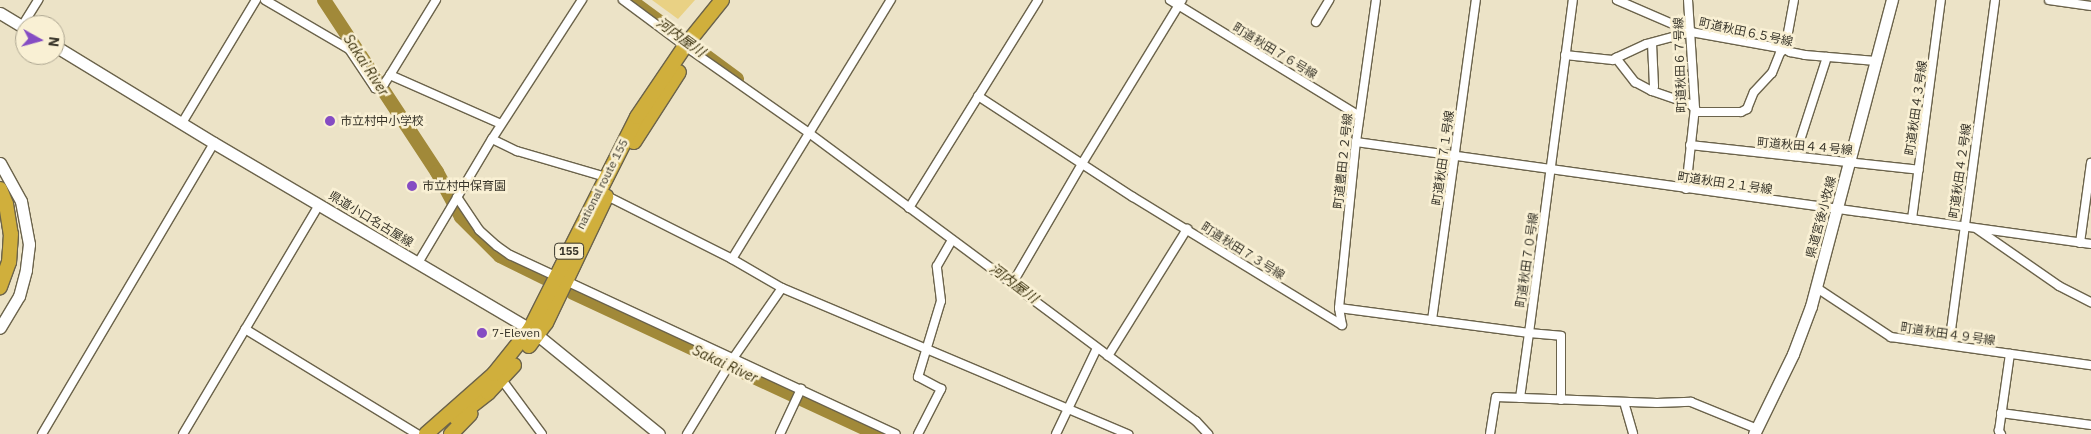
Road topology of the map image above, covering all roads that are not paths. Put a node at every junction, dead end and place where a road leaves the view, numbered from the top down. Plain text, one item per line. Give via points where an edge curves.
1 (38, 0) edge
2 (256, 0) edge
3 (265, 0) edge
4 (436, 0) edge
5 (582, 0) edge
6 (623, 0) edge
7 (722, 0) edge
8 (726, 0) edge
9 (891, 0) edge
10 (1038, 0) edge
11 (1170, 0) edge
12 (1329, 0) edge
13 (1376, 0) edge
14 (1472, 0) edge
15 (1476, 0) edge
16 (1572, 0) edge
17 (1617, 0) edge
18 (1688, 0) edge
19 (1794, 0) edge
20 (1892, 0) edge
21 (1941, 0) edge
22 (1995, 0) edge
23 (1999, 0) edge
24 (2049, 0) edge
25 (1180, 3) edge
26 (2091, 6) edge
27 (0, 13) edge
28 (29, 15) edge
29 (15, 21) edge
30 (708, 22) junction
31 (1316, 22) dead end
32 (1691, 32) junction
33 (1652, 43) junction
34 (688, 49) junction
35 (1785, 49) junction
36 (65, 52) edge
37 (1565, 55) junction
38 (1826, 57) junction
39 (1616, 58) junction
40 (1876, 61) junction
41 (390, 75) junction
42 (1652, 91) junction
43 (978, 96) junction
44 (1695, 108) junction
45 (1359, 116) junction
46 (182, 123) junction
47 (501, 124) junction
48 (809, 133) junction
49 (492, 139) junction
50 (1356, 142) junction
51 (214, 143) junction
52 (1690, 145) junction
53 (1452, 155) junction
54 (1795, 156) junction
55 (1082, 162) junction
56 (1850, 162) junction
57 (0, 163) edge
58 (2091, 163) edge
59 (1550, 170) junction
60 (1919, 170) junction
61 (606, 178) junction
62 (0, 189) edge
63 (1686, 189) junction
64 (607, 196) junction
65 (457, 197) junction
66 (319, 205) junction
67 (909, 208) junction
68 (1837, 210) junction
69 (0, 216) edge
70 (1912, 220) junction
71 (1969, 227) junction
72 (1186, 229) junction
73 (952, 240) junction
74 (2080, 243) junction
75 (2091, 244) edge
76 (0, 260) edge
77 (732, 260) junction
78 (418, 263) junction
79 (561, 279) junction
80 (1012, 284) junction
81 (0, 287) edge
82 (782, 288) junction
83 (1817, 288) junction
84 (2091, 302) edge
85 (1339, 308) junction
86 (1430, 320) junction
87 (1342, 325) joint
88 (0, 328) edge
89 (245, 329) junction
90 (534, 332) junction
91 (1528, 333) junction
92 (1949, 345) junction
93 (1097, 348) junction
94 (927, 351) junction
95 (2010, 354) junction
96 (1108, 356) junction
97 (734, 357) junction
98 (2091, 365) edge
99 (502, 380) junction
100 (801, 390) junction
101 (488, 393) junction
102 (1520, 398) junction
103 (1561, 400) junction
104 (1624, 402) junction
105 (1067, 408) junction
106 (2002, 412) junction
107 (2091, 425) edge
108 (1756, 431) edge
109 (42, 434) edge
110 (183, 434) edge
111 (417, 434) edge
112 (426, 434) edge
113 (436, 434) edge
114 (451, 434) edge
115 (542, 434) edge
116 (659, 434) edge
117 (687, 434) edge
118 (780, 434) edge
119 (895, 434) edge
120 (918, 434) edge
121 (1056, 434) edge
122 (1128, 434) edge
123 (1208, 434) edge
124 (1490, 434) edge
125 (1634, 434) edge
126 (2001, 434) edge

1 - 28 street
2 - 46 street
3 - 41 street via 349,49 375,88 384,84
4 - 41 street
5 - 47 street
6 - 34 street
7 - 30 highway, national route 155 / 155
8 - 30 highway, national route 155 / 155
9 - 48 street
10 - 43 street
11 - 25 street, 町道秋田７６号線
12 - 31 street
13 - 45 street, 町道豊田２２号線
14 - 53 street
15 - 53 street, 町道秋田７１号線
16 - 37 street, 町道秋田７０号線
17 - 32 street
18 - 32 street, 町道秋田６７号線
19 - 35 street
20 - 40 main road, 県道宮後小牧線
21 - 60 street, 町道秋田４３号線
22 - 71 street, 町道秋田４２号線
23 - 71 street
24 - 26 street
25 - 45 street, 町道秋田７６号線
25 - 55 street
27 - 29 main road
30 - 34 highway, national route 155 / 155
32 - 33 street, 町道秋田６５号線
32 - 35 street, 町道秋田６５号線
32 - 44 street, 町道秋田６７号線
33 - 39 street, 町道秋田６５号線
33 - 42 street
34 - 48 street
34 - 61 highway, national route 155 / 155 via 637,118
34 - 64 highway, national route 155 / 155
35 - 38 street, 町道秋田６５号線
35 - 44 street via 1772,73 1754,92 1746,109 1741,112 1698,112
36 - 46 main road, 県道小口名古屋線
37 - 39 street
37 - 59 street, 町道秋田７０号線
38 - 40 street, 町道秋田６５号線
38 - 54 street
39 - 42 street via 1635,82
40 - 56 main road, 県道宮後小牧線
41 - 47 street
42 - 44 street
43 - 55 street, 町道秋田７３号線
43 - 67 street
44 - 52 street, 町道秋田６７号線
45 - 50 street, 町道豊田２２号線
46 - 51 main road, 県道小口名古屋線
47 - 49 street
48 - 67 street
48 - 77 street
49 - 61 street via 517,151
49 - 65 street
50 - 53 street, 町道秋田２１号線
50 - 85 street, 町道豊田２２号線
51 - 66 main road, 県道小口名古屋線
51 - 109 street
52 - 54 street, 町道秋田４４号線
52 - 63 street, 町道秋田６７号線
53 - 59 street, 町道秋田２１号線
53 - 86 street, 町道秋田７１号線
54 - 56 street, 町道秋田４４号線
55 - 72 street, 町道秋田７３号線
55 - 80 street
56 - 60 street, 町道秋田４４号線
56 - 68 main road, 県道宮後小牧線
57 - 88 main road via 21,201 29,244 19,296
58 - 74 street
59 - 63 street, 町道秋田２１号線
59 - 91 street, 町道秋田７０号線
60 - 70 street, 町道秋田４３号線
61 - 79 highway, national route 155 / 155
62 - 81 highway via 11,234 8,262
63 - 68 street, 町道秋田２１号線
64 - 77 street
64 - 79 highway, national route 155 / 155
65 - 78 street
65 - 79 street via 479,230 497,246
66 - 78 main road, 県道小口名古屋線
66 - 89 street
67 - 73 street
68 - 70 street, 町道秋田２１号線
68 - 83 main road, 県道宮後小牧線
69 - 76 highway
70 - 71 street, 町道秋田２１号線
71 - 74 street, 町道秋田２１号線
71 - 84 street via 2059,286
71 - 92 street, 町道秋田４２号線 via 1965,232
72 - 87 street, 町道秋田７３号線
72 - 96 street
73 - 80 street
73 - 94 street via 937,266 941,301
74 - 75 street, 町道秋田２１号線
77 - 82 street
78 - 90 main road, 県道小口名古屋線
79 - 90 highway, national route 155 / 155
79 - 97 street
80 - 93 street
82 - 94 street
82 - 97 street
83 - 92 street, 町道秋田４９号線 via 1892,337
83 - 108 main road, 県道宮後小牧線 via 1793,354
85 - 86 street
85 - 87 street, 町道豊田２２号線
86 - 91 street
89 - 110 street
89 - 111 street
90 - 99 highway, national route 155 / 155
90 - 112 highway, national route 155 / 155 via 494,374
90 - 116 main road, 県道小口名古屋線
91 - 102 street, 町道秋田７０号線
91 - 103 street via 1561,336
92 - 95 street, 町道秋田４９号線
93 - 96 street
93 - 105 street
94 - 105 street
94 - 120 street via 918,377 941,389
95 - 98 street, 町道秋田４９号線
95 - 106 street
96 - 123 street via 1196,421
97 - 100 street
97 - 117 street
99 - 101 highway, national route 155 / 155
99 - 115 street
100 - 118 street
100 - 119 street
101 - 113 highway, national route 155 / 155
101 - 114 highway, 155
102 - 103 street
102 - 124 street via 1496,397
103 - 104 street
104 - 108 street via 1691,402
104 - 125 street
105 - 121 street
105 - 122 street
106 - 107 street
106 - 126 street

